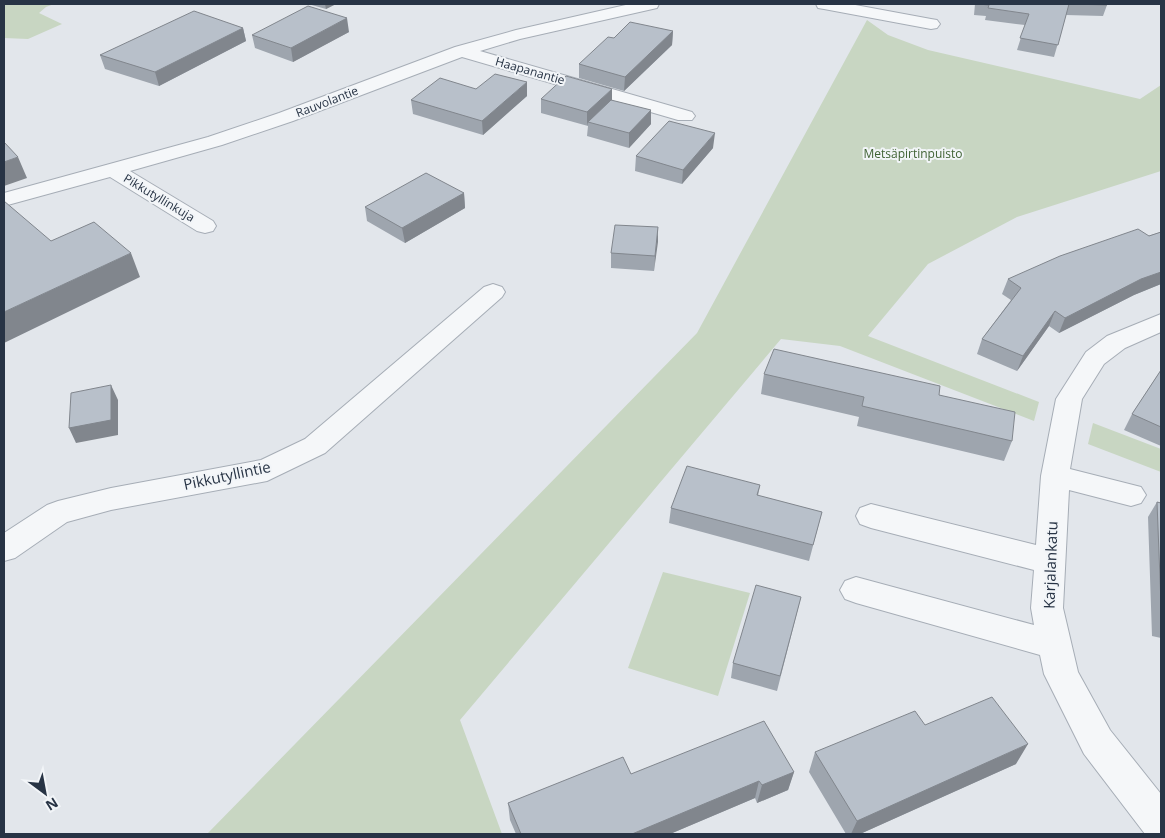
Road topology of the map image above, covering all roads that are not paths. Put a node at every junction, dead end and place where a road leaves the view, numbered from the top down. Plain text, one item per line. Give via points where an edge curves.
1 (651, 4) edge
2 (824, 4) edge
3 (931, 24) dead end
4 (462, 52) junction
5 (685, 116) dead end
6 (112, 170) junction
7 (4, 200) edge
8 (205, 226) dead end
9 (493, 292) dead end
10 (1161, 322) edge
11 (1055, 476) junction
12 (1131, 495) dead end
13 (871, 516) dead end
14 (4, 548) edge
15 (1049, 560) junction
16 (856, 590) dead end
17 (1055, 645) junction
18 (1161, 824) edge

1 - 4 street, Rauvolantie via 516,35
2 - 3 street
4 - 5 street, Haapanantie
4 - 6 street, Rauvolantie via 215,141
6 - 7 street, Rauvolantie
6 - 8 street, Pikkutyllinkuja
9 - 14 street, Pikkutyllintie via 315,446 293,458 267,470 58,513
10 - 11 street, Karjalankatu via 1116,342 1095,358 1079,381 1069,399
11 - 12 street
11 - 15 street, Karjalankatu
13 - 15 street
15 - 17 street, Karjalankatu via 1047,608
16 - 17 street
17 - 18 street, Karjalankatu via 1062,674 1097,742

